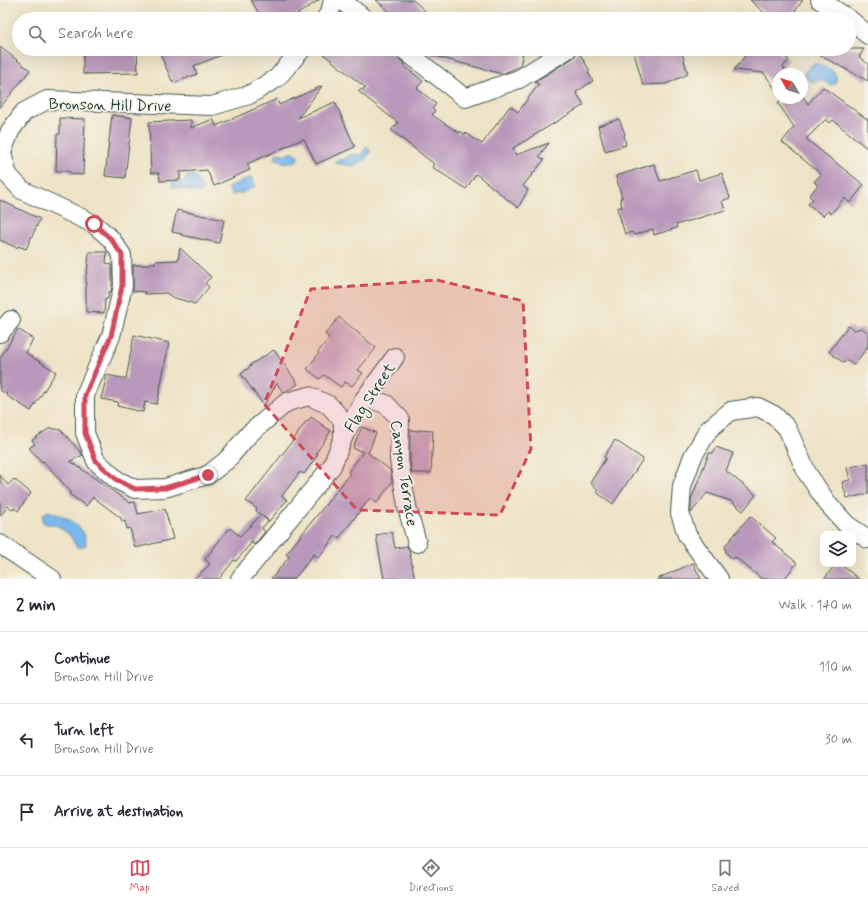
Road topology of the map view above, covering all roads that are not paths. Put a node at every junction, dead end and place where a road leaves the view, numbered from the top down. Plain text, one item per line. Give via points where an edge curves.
1 (333, 0) edge
2 (341, 0) edge
3 (820, 0) edge
4 (330, 12) edge
5 (356, 12) edge
6 (838, 12) edge
7 (856, 25) edge
8 (868, 35) edge
9 (296, 56) edge
10 (412, 56) edge
11 (557, 56) edge
12 (395, 357) dead end
13 (365, 398) junction
14 (343, 438) junction
15 (868, 539) edge
16 (416, 542) dead end
17 (0, 544) edge
18 (52, 579) edge
19 (240, 579) edge
20 (719, 579) edge

1 - 4 street
2 - 5 street
3 - 6 street
7 - 8 street
9 - 14 street, Bronson Hill Drive via 276,78 249,95 212,106 47,100 24,112 10,131 2,153 8,175 22,190 94,224 111,239 122,255 122,286 111,336 85,395 85,433 96,461 117,480 135,489 165,488 208,475 227,460 249,434 287,402 309,396 329,405 343,421
10 - 11 street via 465,98 520,80
12 - 13 street, Flag Street
13 - 14 street, Flag Street
13 - 16 street, Canyon Terrace via 386,404 400,419 399,461
14 - 19 street, Bronson Hill Drive via 332,466
15 - 20 street via 847,524 828,504 807,473 787,428 774,415 758,407 731,411 709,430 693,456 682,486 680,514 687,535
17 - 18 street

